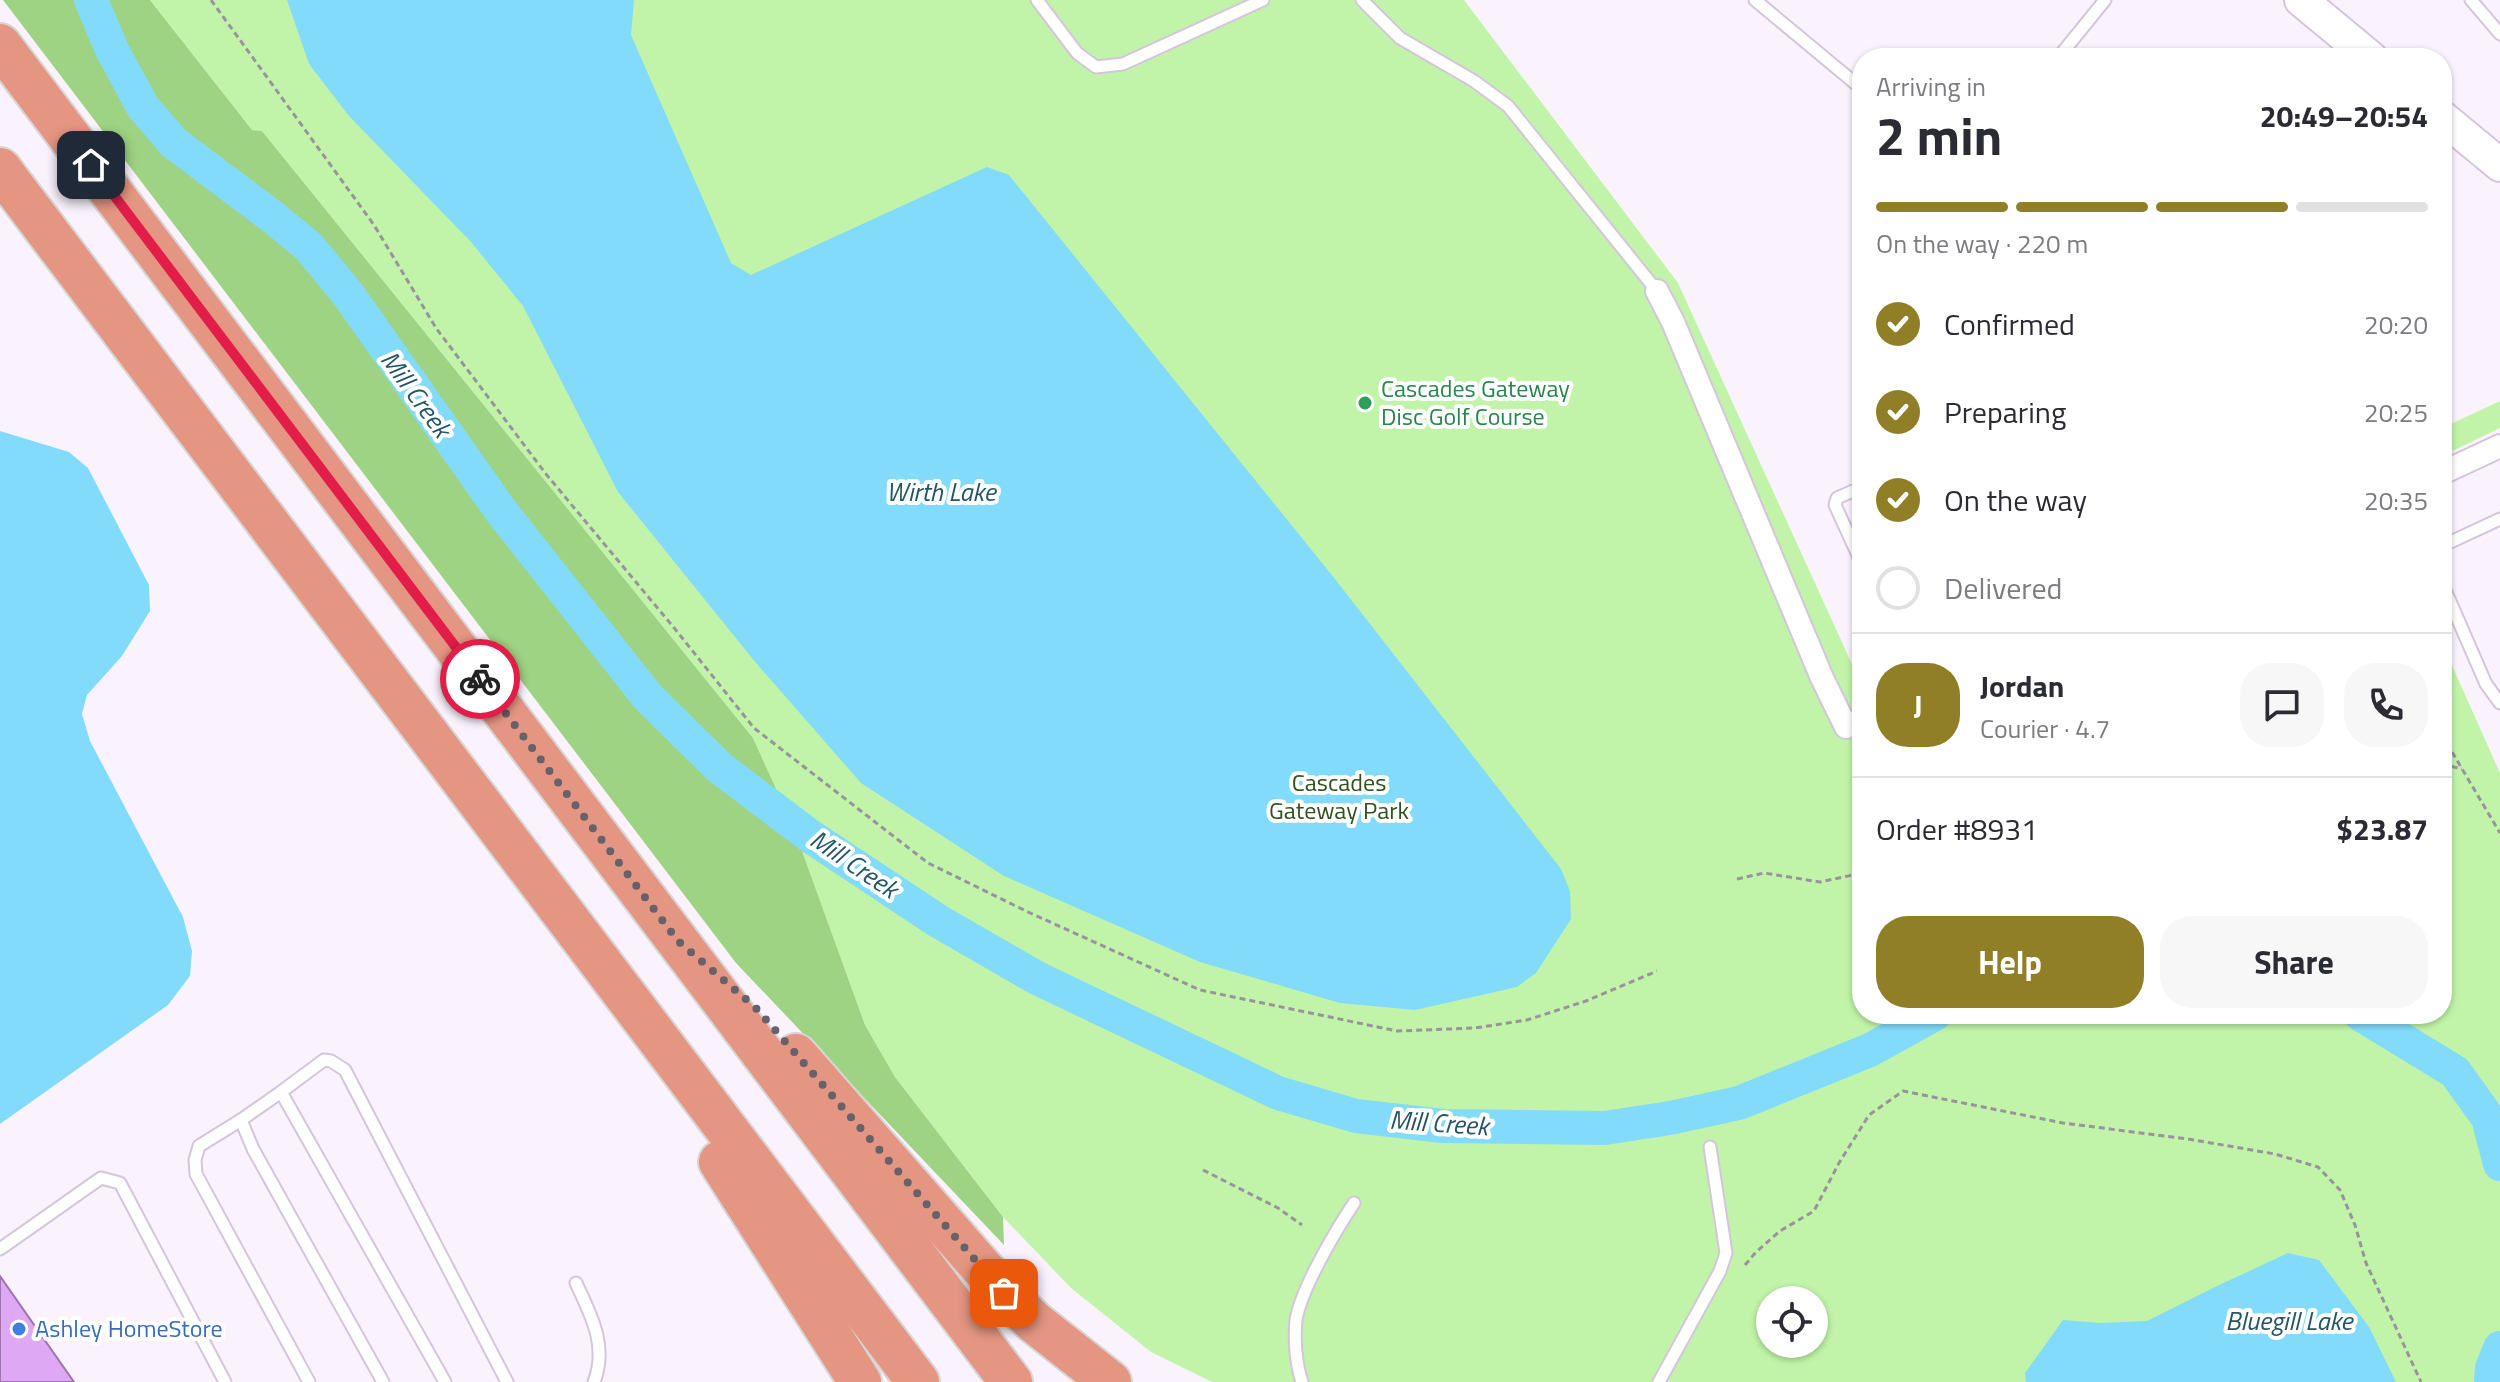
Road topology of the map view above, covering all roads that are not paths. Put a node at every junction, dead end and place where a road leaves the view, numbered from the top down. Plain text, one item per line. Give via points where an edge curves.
1 (1037, 0) edge
2 (1263, 0) edge
3 (1362, 0) edge
4 (1755, 0) edge
5 (2105, 0) edge
6 (2301, 0) edge
7 (2471, 0) edge
8 (2500, 34) edge
9 (0, 45) edge
10 (2066, 48) edge
11 (2359, 48) edge
12 (1852, 81) edge
13 (2452, 125) edge
14 (2500, 165) edge
15 (0, 169) edge
16 (1657, 291) joint
17 (2500, 446) edge
18 (2452, 468) edge
19 (1852, 491) edge
20 (2500, 519) edge
21 (2452, 541) edge
22 (1852, 544) edge
23 (2452, 606) edge
24 (2500, 703) edge
25 (1852, 724) edge
26 (678, 941) junction
27 (632, 1003) junction
28 (281, 1092) junction
29 (241, 1120) junction
30 (1710, 1147) dead end
31 (1354, 1203) dead end
32 (0, 1249) edge
33 (576, 1283) dead end
34 (225, 1382) edge
35 (309, 1382) edge
36 (383, 1382) edge
37 (445, 1382) edge
38 (507, 1382) edge
39 (594, 1382) edge
40 (860, 1382) edge
41 (918, 1382) edge
42 (1011, 1382) edge
43 (1110, 1382) edge
44 (1302, 1382) edge
45 (1659, 1382) edge

1 - 2 lane via 1077,53 1096,67 1123,64
3 - 16 lane via 1400,38 1508,106
4 - 12 lane
5 - 10 lane
6 - 11 main road
7 - 8 lane
9 - 26 highway
13 - 14 main road
15 - 27 highway
16 - 25 street via 1822,678 1846,727
17 - 18 street
19 - 22 lane via 1837,498 1835,505
20 - 21 lane
23 - 24 lane via 2486,684
26 - 42 highway
26 - 43 highway via 755,1007 1004,1293
27 - 40 highway via 712,1148
27 - 41 highway
28 - 29 lane
28 - 37 lane
28 - 38 lane via 324,1060 345,1070
29 - 35 lane via 199,1146 196,1174
29 - 36 lane
30 - 45 lane via 1726,1253
31 - 44 lane via 1334,1233 1297,1317
32 - 34 lane via 101,1178 120,1183
33 - 39 lane via 598,1336

